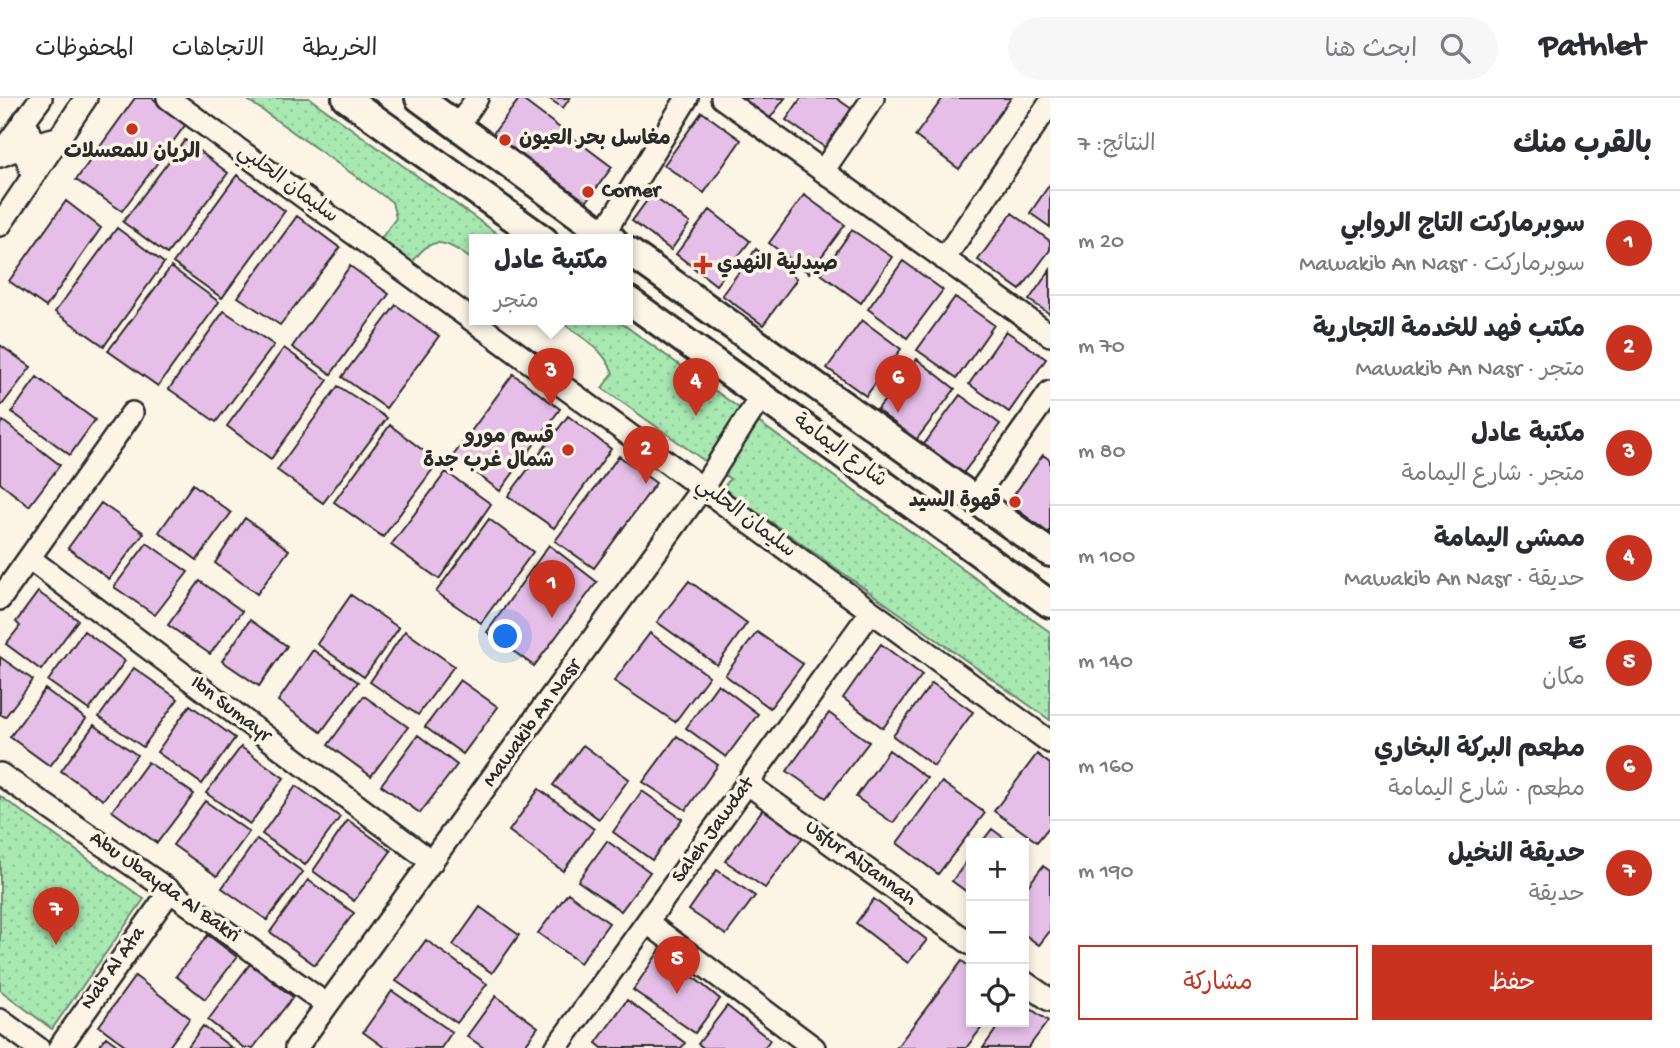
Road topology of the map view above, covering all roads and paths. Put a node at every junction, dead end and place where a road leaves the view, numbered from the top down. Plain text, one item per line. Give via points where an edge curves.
1 (41, 98) edge
2 (86, 98) edge
3 (168, 98) edge
4 (346, 98) edge
5 (419, 98) edge
6 (477, 98) edge
7 (687, 98) edge
8 (722, 98) edge
9 (873, 98) edge
10 (1050, 103) edge
11 (25, 119) junction
12 (457, 126) junction
13 (61, 137) junction
14 (0, 155) edge
15 (823, 171) junction
16 (33, 177) junction
17 (0, 225) edge
18 (536, 234) edge
19 (604, 234) edge
20 (610, 234) edge
21 (633, 255) edge
22 (944, 259) junction
23 (633, 304) edge
24 (469, 317) edge
25 (480, 325) edge
26 (1050, 335) edge
27 (1050, 392) edge
28 (762, 396) junction
29 (132, 413) dead end
30 (703, 487) junction
31 (974, 499) junction
32 (1050, 553) edge
33 (29, 558) junction
34 (0, 599) edge
35 (1050, 604) edge
36 (870, 612) junction
37 (1050, 742) edge
38 (0, 774) edge
39 (748, 784) junction
40 (432, 862) junction
41 (170, 891) junction
42 (648, 923) junction
43 (966, 940) edge
44 (1029, 985) edge
45 (1050, 1000) edge
46 (327, 1005) junction
47 (0, 1020) edge
48 (811, 1047) edge
49 (38, 1048) edge
50 (60, 1048) edge
51 (296, 1048) edge
52 (556, 1048) edge

1 - 11 street
2 - 13 street
3 - 24 street, سليمان الحلبي
4 - 18 main road
5 - 12 main road
6 - 12 street
7 - 20 street
8 - 15 street
9 - 15 street
10 - 22 street
11 - 13 street via 30,136 38,143
11 - 14 street
12 - 19 main road
13 - 16 street
14 - 16 street via 17,149 26,156
15 - 22 street
16 - 17 street
21 - 31 main road, شارع اليمامة
22 - 26 street
23 - 28 main road, شارع اليمامة
25 - 30 street, سليمان الحلبي
27 - 31 street
28 - 30 street, Mawakib An Nasr
28 - 35 main road, شارع اليمامة
29 - 33 street
30 - 36 street, سليمان الحلبي
30 - 40 street, Mawakib An Nasr
31 - 32 main road, شارع اليمامة
33 - 34 street
33 - 40 street, Ibn Sumayr
36 - 37 street, سليمان الحلبي
36 - 39 street, Saleh Jawdat
38 - 41 street, Abu Ubayda Al Bakri
39 - 42 street, Saleh Jawdat
39 - 43 street, Usfur AlJannah
40 - 46 street, Mawakib An Nasr
41 - 46 street, Abu Ubayda Al Bakri
41 - 50 street, Nab Al Ata
42 - 48 street
42 - 52 street, Saleh Jawdat
44 - 45 street
46 - 51 street, Mawakib An Nasr
47 - 49 street

